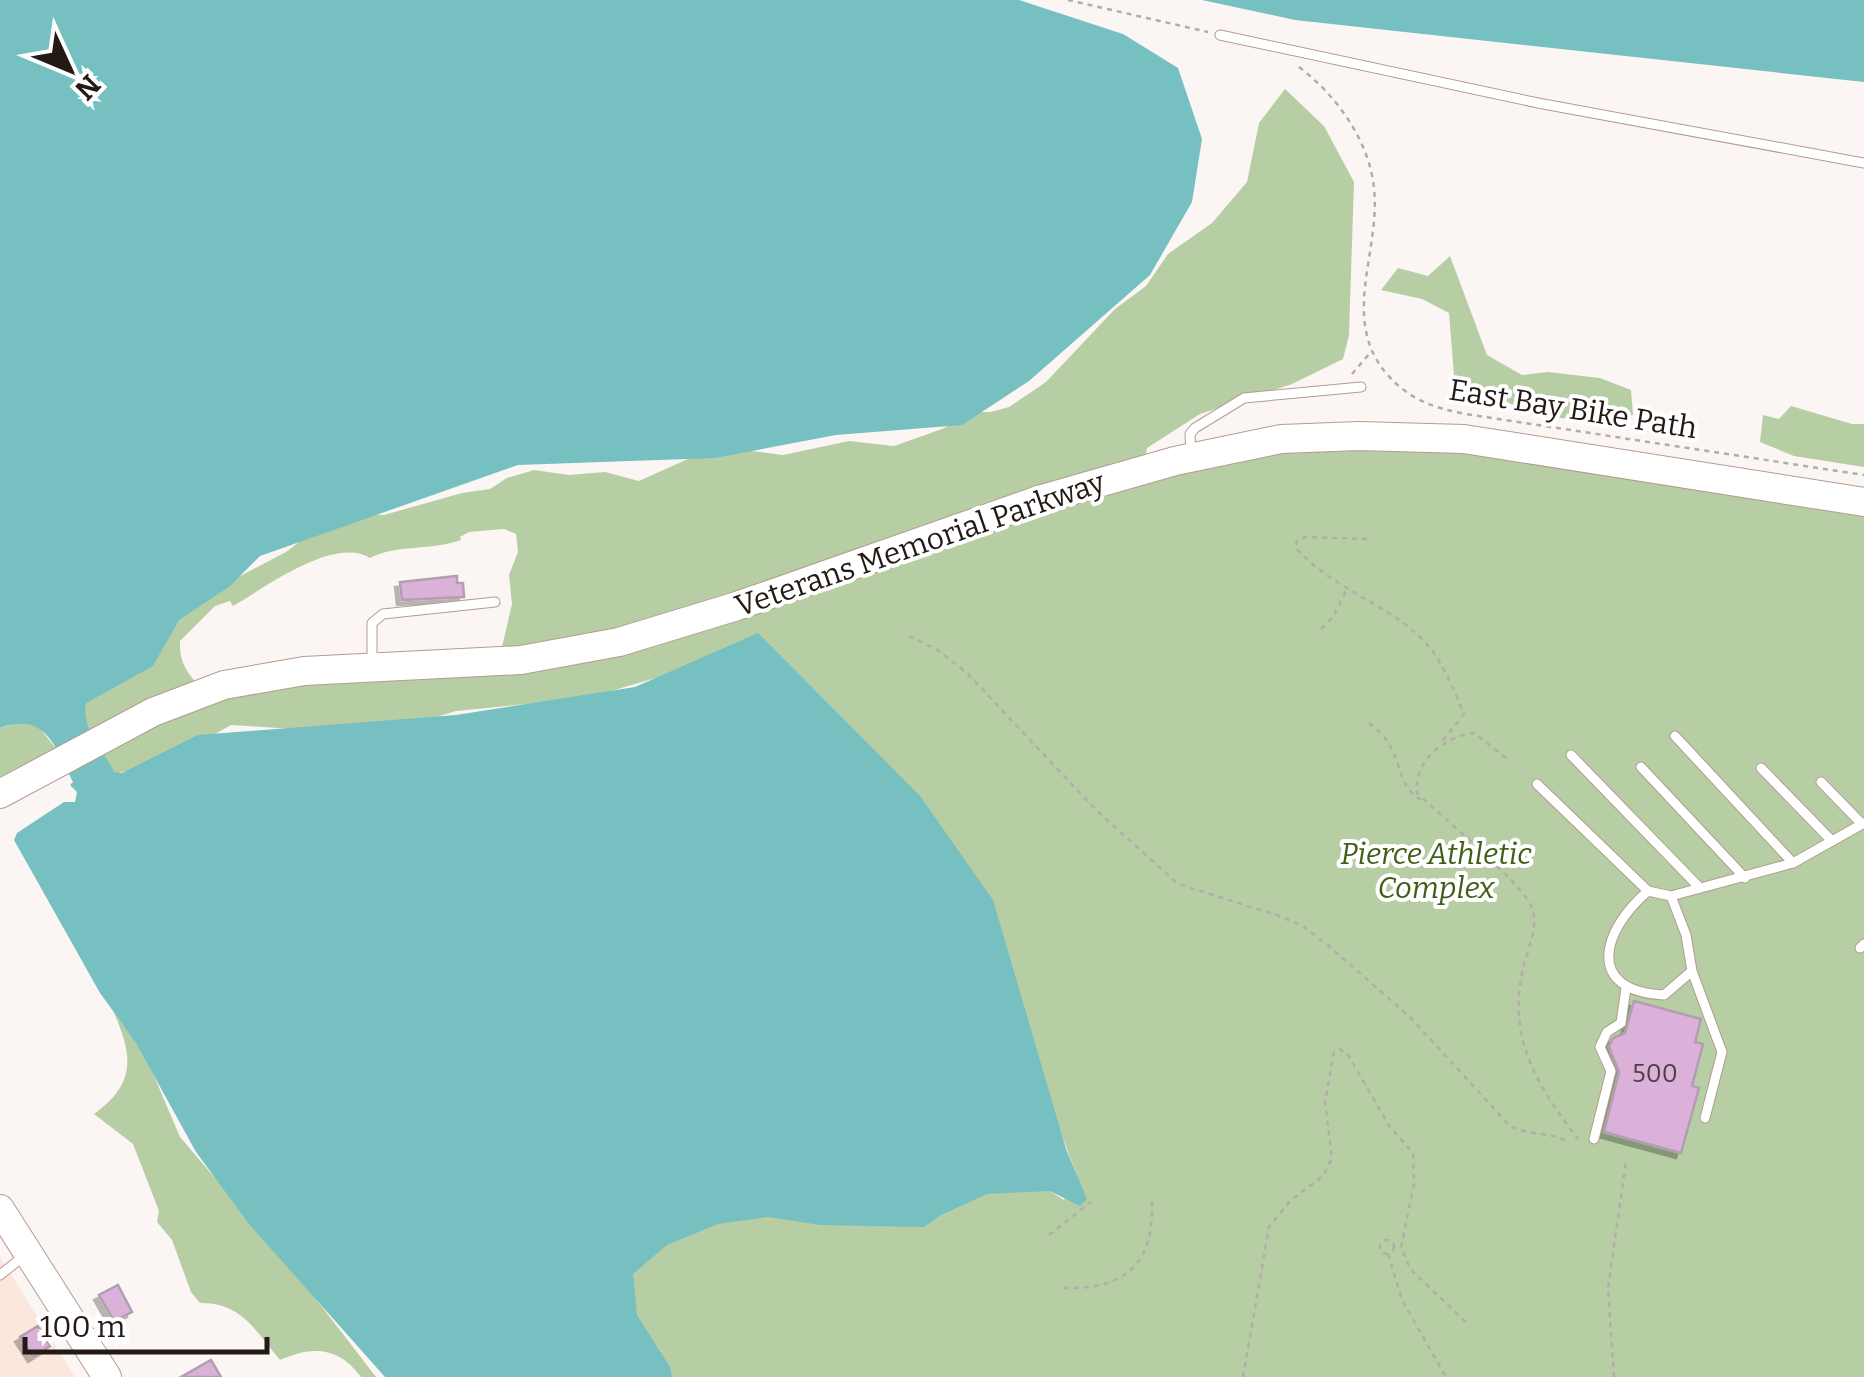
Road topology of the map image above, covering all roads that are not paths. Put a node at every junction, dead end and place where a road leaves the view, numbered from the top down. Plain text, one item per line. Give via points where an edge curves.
1 (1220, 35) road end
2 (1864, 162) edge
3 (1362, 387) dead end
4 (1192, 456) junction
5 (1864, 502) edge
6 (494, 602) dead end
7 (372, 670) junction
8 (1675, 736) dead end
9 (1572, 756) dead end
10 (1641, 767) dead end
11 (1761, 768) dead end
12 (1821, 782) dead end
13 (1537, 784) dead end
14 (0, 794) edge
15 (1863, 823) edge
16 (1832, 841) junction
17 (1793, 863) junction
18 (1745, 878) junction
19 (1700, 888) junction
20 (1648, 891) junction
21 (1671, 896) junction
22 (1692, 970) junction
23 (1626, 988) junction
24 (1705, 1118) dead end
25 (1594, 1140) dead end
26 (0, 1210) edge
27 (28, 1254) junction
28 (0, 1275) edge
29 (107, 1377) edge

1 - 2 lane via 1538,103
3 - 4 lane via 1244,398 1195,428 1188,444
4 - 5 main road, Veterans Memorial Parkway via 1306,436 1425,436
4 - 7 main road, Veterans Memorial Parkway via 1039,500 620,642 521,660
6 - 7 lane via 383,614 370,630
7 - 14 main road, Veterans Memorial Parkway via 224,685 153,712
8 - 17 lane
9 - 19 lane
10 - 18 lane
11 - 16 lane
12 - 15 lane
13 - 20 lane
15 - 16 lane
16 - 17 lane
17 - 18 lane
18 - 19 lane
19 - 21 lane
20 - 21 lane
20 - 23 lane via 1613,938 1607,959
21 - 22 lane
22 - 23 lane via 1664,995
22 - 24 lane via 1722,1052
23 - 25 lane via 1621,1023 1600,1047 1611,1071
26 - 27 main road
27 - 28 lane
27 - 29 main road

